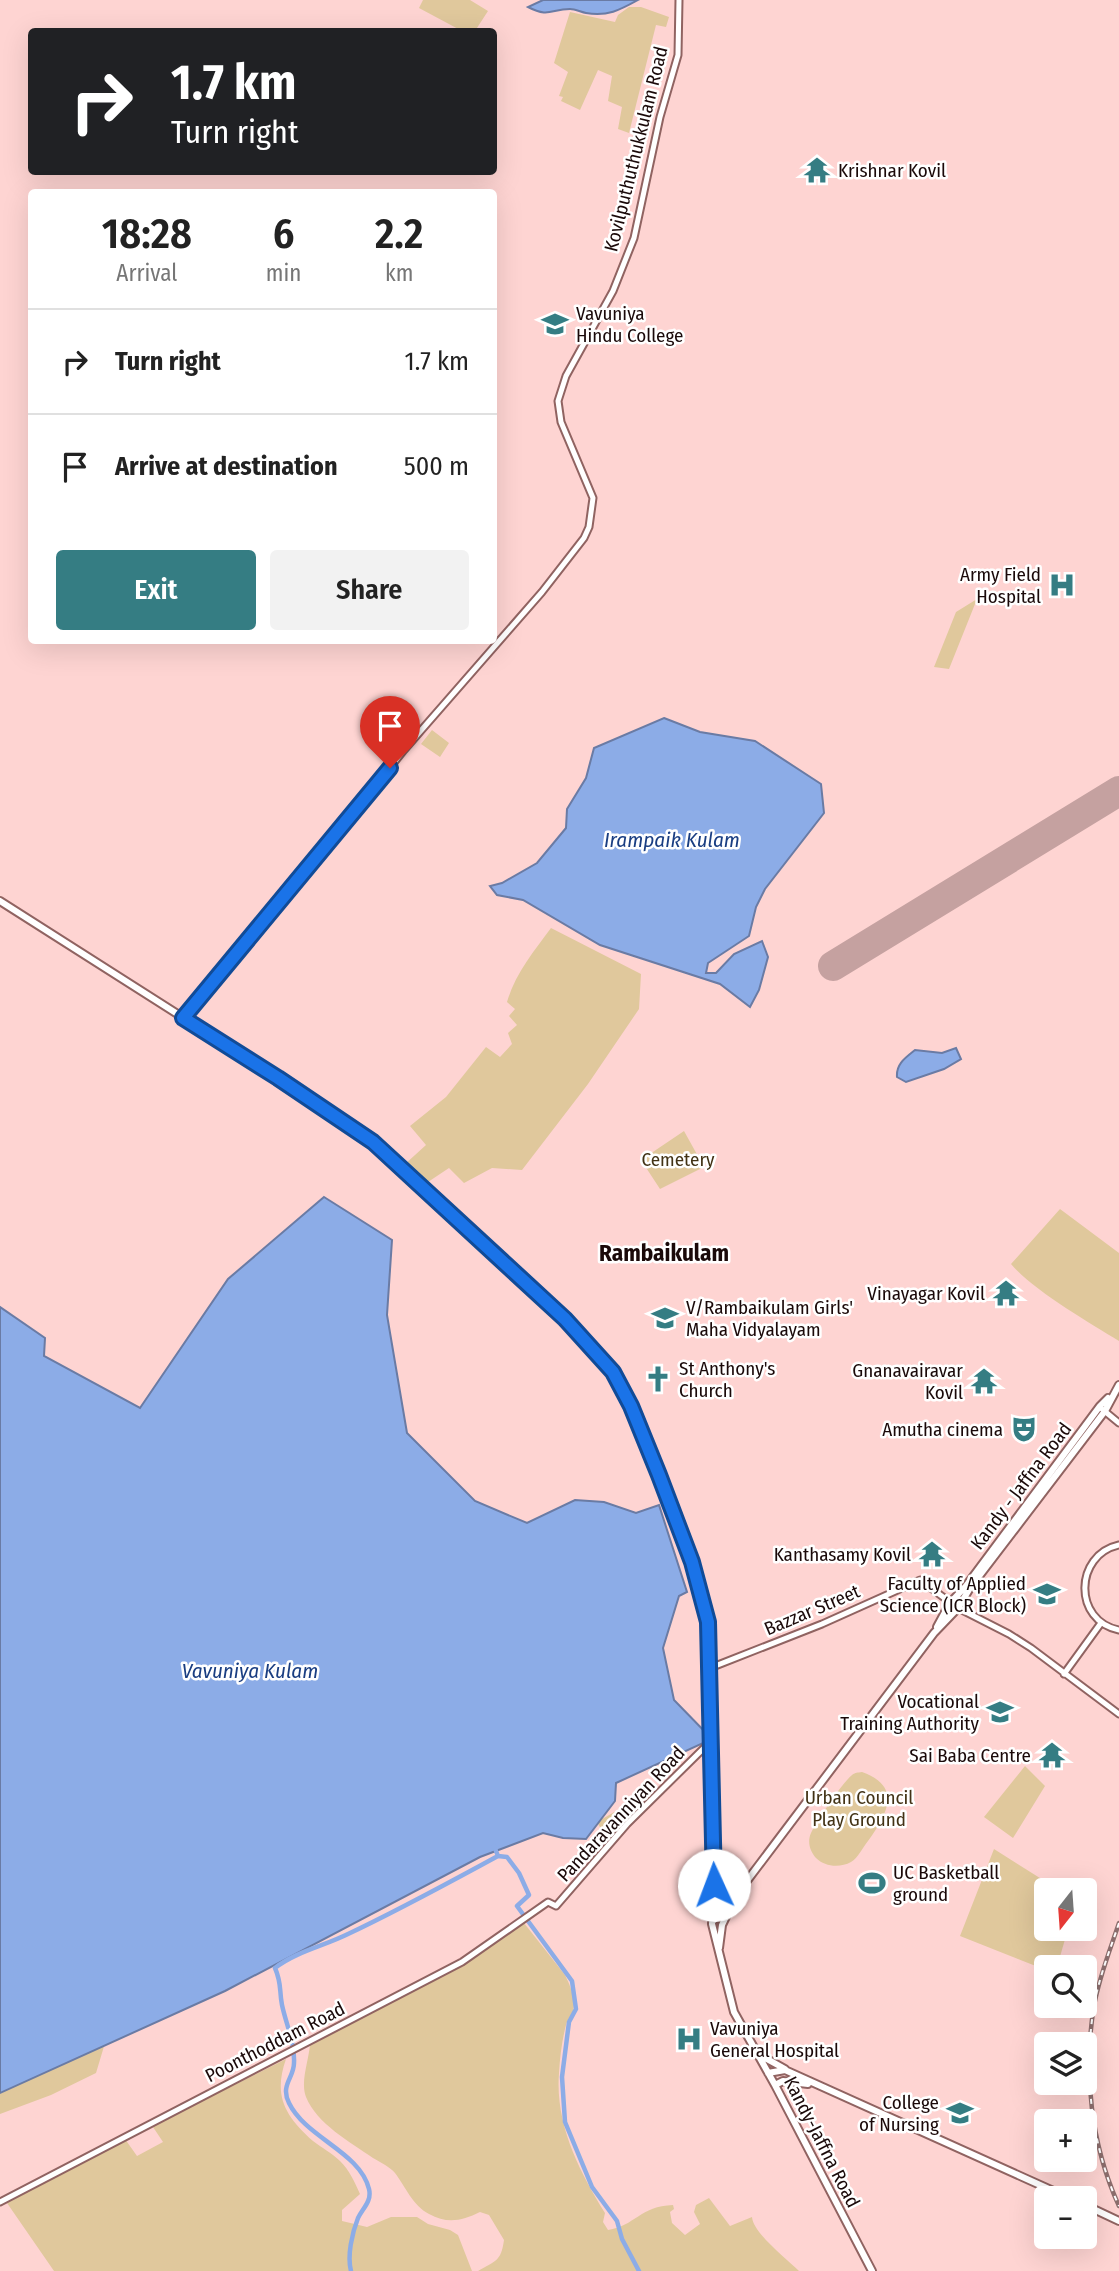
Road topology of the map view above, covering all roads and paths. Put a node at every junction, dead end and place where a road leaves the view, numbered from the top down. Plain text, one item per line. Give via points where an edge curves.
1 (679, 0) edge
2 (497, 644) edge
3 (497, 644) edge
4 (0, 901) edge
5 (183, 1018) junction
6 (1119, 1385) edge
7 (1102, 1409) junction
8 (1119, 1423) edge
9 (1003, 1542) junction
10 (1119, 1545) edge
11 (950, 1603) junction
12 (958, 1608) junction
13 (1101, 1623) junction
14 (1119, 1630) edge
15 (934, 1633) junction
16 (710, 1668) junction
17 (1063, 1674) junction
18 (1119, 1714) edge
19 (709, 1743) junction
20 (714, 1885) junction
21 (732, 1900) junction
22 (718, 1901) junction
23 (556, 1906) joint
24 (720, 1913) junction
25 (712, 1922) junction
26 (722, 1925) junction
27 (713, 1932) junction
28 (718, 1950) junction
29 (756, 2053) junction
30 (768, 2073) junction
31 (799, 2076) junction
32 (775, 2085) junction
33 (816, 2085) junction
34 (1042, 2186) edge
35 (0, 2202) edge
36 (1097, 2211) edge
37 (1119, 2221) edge
38 (872, 2271) edge

1 - 2 street, Kovilputhuthukkulam Road via 678,55 634,238 558,401 561,422 593,498 589,527
3 - 5 street, Kovilputhuthukkulam Road
4 - 5 highway
5 - 16 highway via 373,1142 565,1319 613,1372 631,1406 692,1562 708,1622
6 - 7 highway, Kandy - Jaffna Road
7 - 8 street
7 - 9 highway, Kandy - Jaffna Road
9 - 11 highway, Kandy - Jaffna Road
9 - 12 highway, Kandy - Jaffna Road
10 - 13 street via 1103,1551 1086,1573 1085,1600
11 - 12 street, Bazzar Street
11 - 15 highway, Kandy - Jaffna Road
11 - 16 street, Bazzar Street via 920,1580
12 - 15 highway, Kandy - Jaffna Road
12 - 17 street, Bazzar Street via 1009,1634
13 - 14 street
13 - 17 street
15 - 21 highway, Kandy - Jaffna Road
16 - 19 highway
17 - 18 street, Bazzar Street
19 - 20 highway
19 - 23 street, Pandaravanniyan Road via 627,1824
20 - 22 highway
20 - 25 highway, Kandy-Jaffna Road
21 - 22 highway
21 - 24 highway, Kandy - Jaffna Road
21 - 26 highway, Kandy - Jaffna Road
22 - 24 highway
23 - 35 street, Poonthoddam Road via 548,1902 462,1962
24 - 25 highway, Kandy - Jaffna Road
24 - 26 highway
25 - 27 highway, Kandy-Jaffna Road
26 - 27 highway
26 - 28 highway, Kandy-Jaffna Road
27 - 28 highway, Kandy-Jaffna Road
28 - 29 highway, Kandy-Jaffna Road via 734,2012
29 - 30 highway, Kandy-Jaffna Road
29 - 31 highway
30 - 31 highway via 785,2070
30 - 32 highway, Kandy-Jaffna Road
31 - 33 highway
32 - 33 highway via 792,2081
32 - 38 highway, Kandy-Jaffna Road
33 - 34 highway
36 - 37 highway

